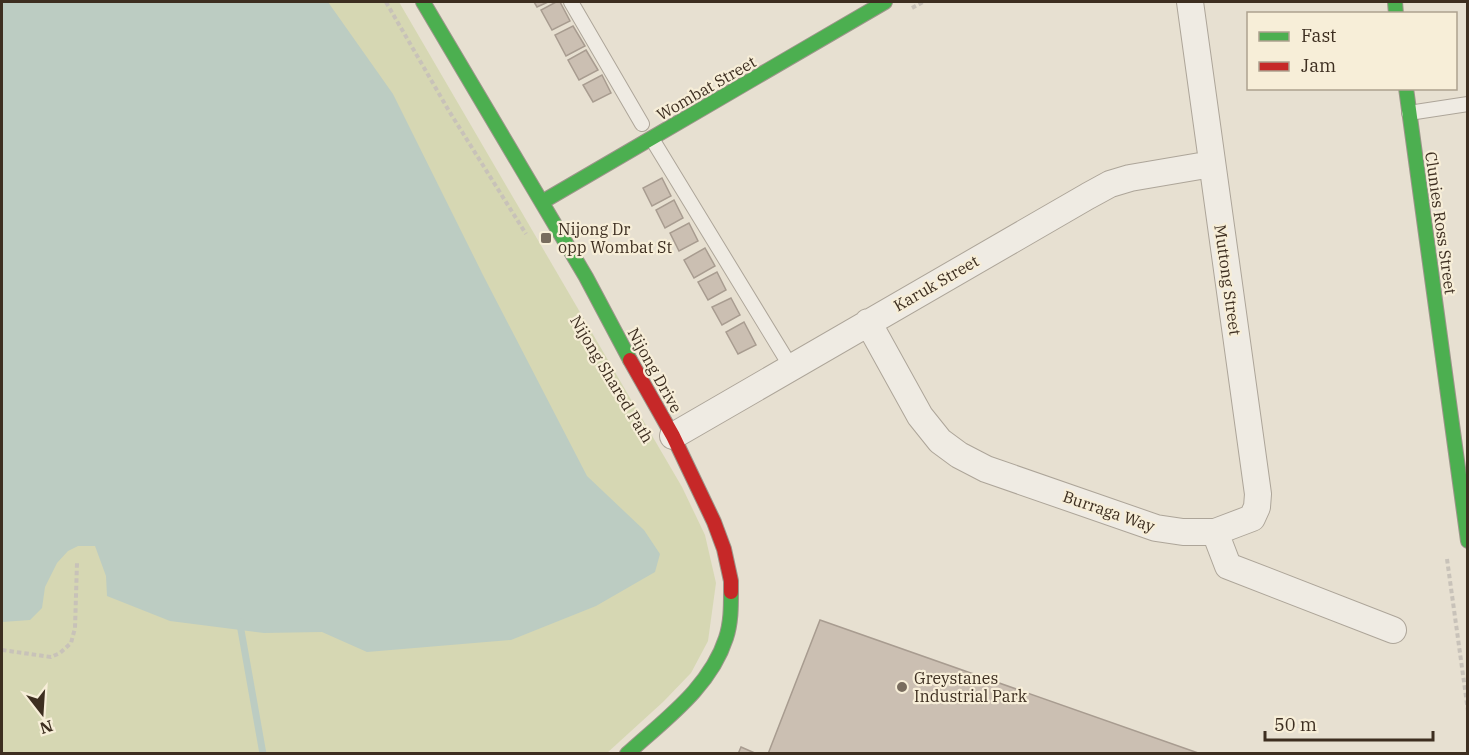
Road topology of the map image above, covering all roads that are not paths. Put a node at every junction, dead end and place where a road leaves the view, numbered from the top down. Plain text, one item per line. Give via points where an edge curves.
1 (423, 2) edge
2 (571, 2) edge
3 (885, 2) edge
4 (1190, 2) edge
5 (1406, 90) edge
6 (1467, 104) edge
7 (1409, 112) junction
8 (642, 124) dead end
9 (652, 139) junction
10 (1212, 164) junction
11 (542, 202) junction
12 (868, 322) junction
13 (791, 367) junction
14 (673, 436) junction
15 (1215, 532) junction
16 (1467, 541) edge
17 (1393, 630) dead end
18 (627, 753) edge

1 - 11 street, Nijong Drive via 536,184
2 - 8 lane
3 - 9 street, Wombat Street
4 - 10 street, Muttong Street
5 - 7 street, Clunies Ross Street
6 - 7 lane
7 - 16 street, Clunies Ross Street
9 - 11 street, Wombat Street
9 - 13 lane
10 - 12 street, Karuk Street via 1110,184
10 - 15 street, Muttong Street via 1258,494 1252,518
11 - 14 street, Nijong Drive
12 - 13 street, Karuk Street
12 - 15 street, Burraga Way via 920,416 940,441 959,455 986,469 1156,528
13 - 14 street, Karuk Street
14 - 18 street, Nijong Drive via 724,549 731,581 731,611 726,638 698,689
15 - 17 street via 1228,566

